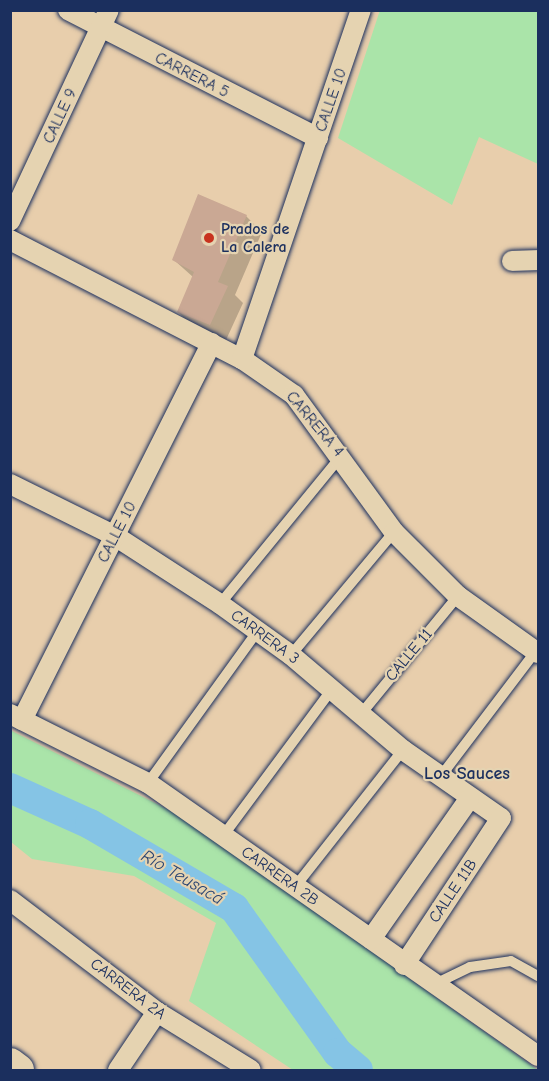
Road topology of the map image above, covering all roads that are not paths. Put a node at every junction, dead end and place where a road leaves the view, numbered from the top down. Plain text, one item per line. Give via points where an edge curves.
1 (68, 10) edge
2 (361, 10) edge
3 (104, 19) edge
4 (318, 138) junction
5 (10, 221) edge
6 (10, 240) edge
7 (538, 260) edge
8 (512, 261) dead end
9 (212, 343) junction
10 (242, 359) junction
11 (342, 455) junction
12 (10, 484) edge
13 (394, 532) junction
14 (115, 536) junction
15 (458, 596) junction
16 (220, 604) junction
17 (257, 632) junction
18 (537, 652) edge
19 (291, 655) junction
20 (332, 689) junction
21 (361, 714) junction
22 (16, 717) edge
23 (404, 750) junction
24 (441, 776) junction
25 (148, 783) junction
26 (469, 799) junction
27 (501, 818) joint
28 (223, 836) junction
29 (295, 887) junction
30 (10, 900) edge
31 (370, 939) junction
32 (404, 965) junction
33 (538, 976) edge
34 (435, 984) junction
35 (157, 1012) junction
36 (538, 1056) edge
37 (10, 1064) edge
38 (18, 1071) edge
39 (118, 1071) edge
40 (251, 1071) edge

1 - 3 street, CARRERA 5
2 - 4 street, CALLE 10
3 - 4 street, CARRERA 5
3 - 5 street, CALLE 9
4 - 10 street, CALLE 10
6 - 9 street, CARRERA 4
7 - 8 street
9 - 10 street, CARRERA 4
9 - 14 street, CALLE 10
10 - 11 street, CARRERA 4 via 294,395
11 - 13 street, CARRERA 4
11 - 16 lane
12 - 14 street, CARRERA 3
13 - 15 street, CARRERA 4
13 - 19 lane
14 - 16 street, CARRERA 3
14 - 22 street, CALLE 10
15 - 18 street, CARRERA 4
15 - 21 lane, CALLE 11
16 - 17 street, CARRERA 3
17 - 19 street, CARRERA 3
17 - 25 lane
18 - 24 lane
19 - 20 street, CARRERA 3
20 - 21 street, CARRERA 3
20 - 28 lane
21 - 23 street, CARRERA 3
22 - 25 street, CARRERA 2B
23 - 24 street, CARRERA 3
23 - 29 lane
24 - 26 street, CARRERA 3
25 - 28 street, CARRERA 2B
26 - 27 street, CARRERA 3
26 - 31 street
27 - 32 street, CALLE 11B
28 - 29 street, CARRERA 2B
29 - 31 street, CARRERA 2B
30 - 35 street, CARRERA 2A
31 - 32 street, CARRERA 2B
32 - 34 street, CARRERA 2B
33 - 34 lane via 511,961 470,967
34 - 36 street, CARRERA 2B
35 - 39 street
35 - 40 street, CARRERA 2A
37 - 38 main road

